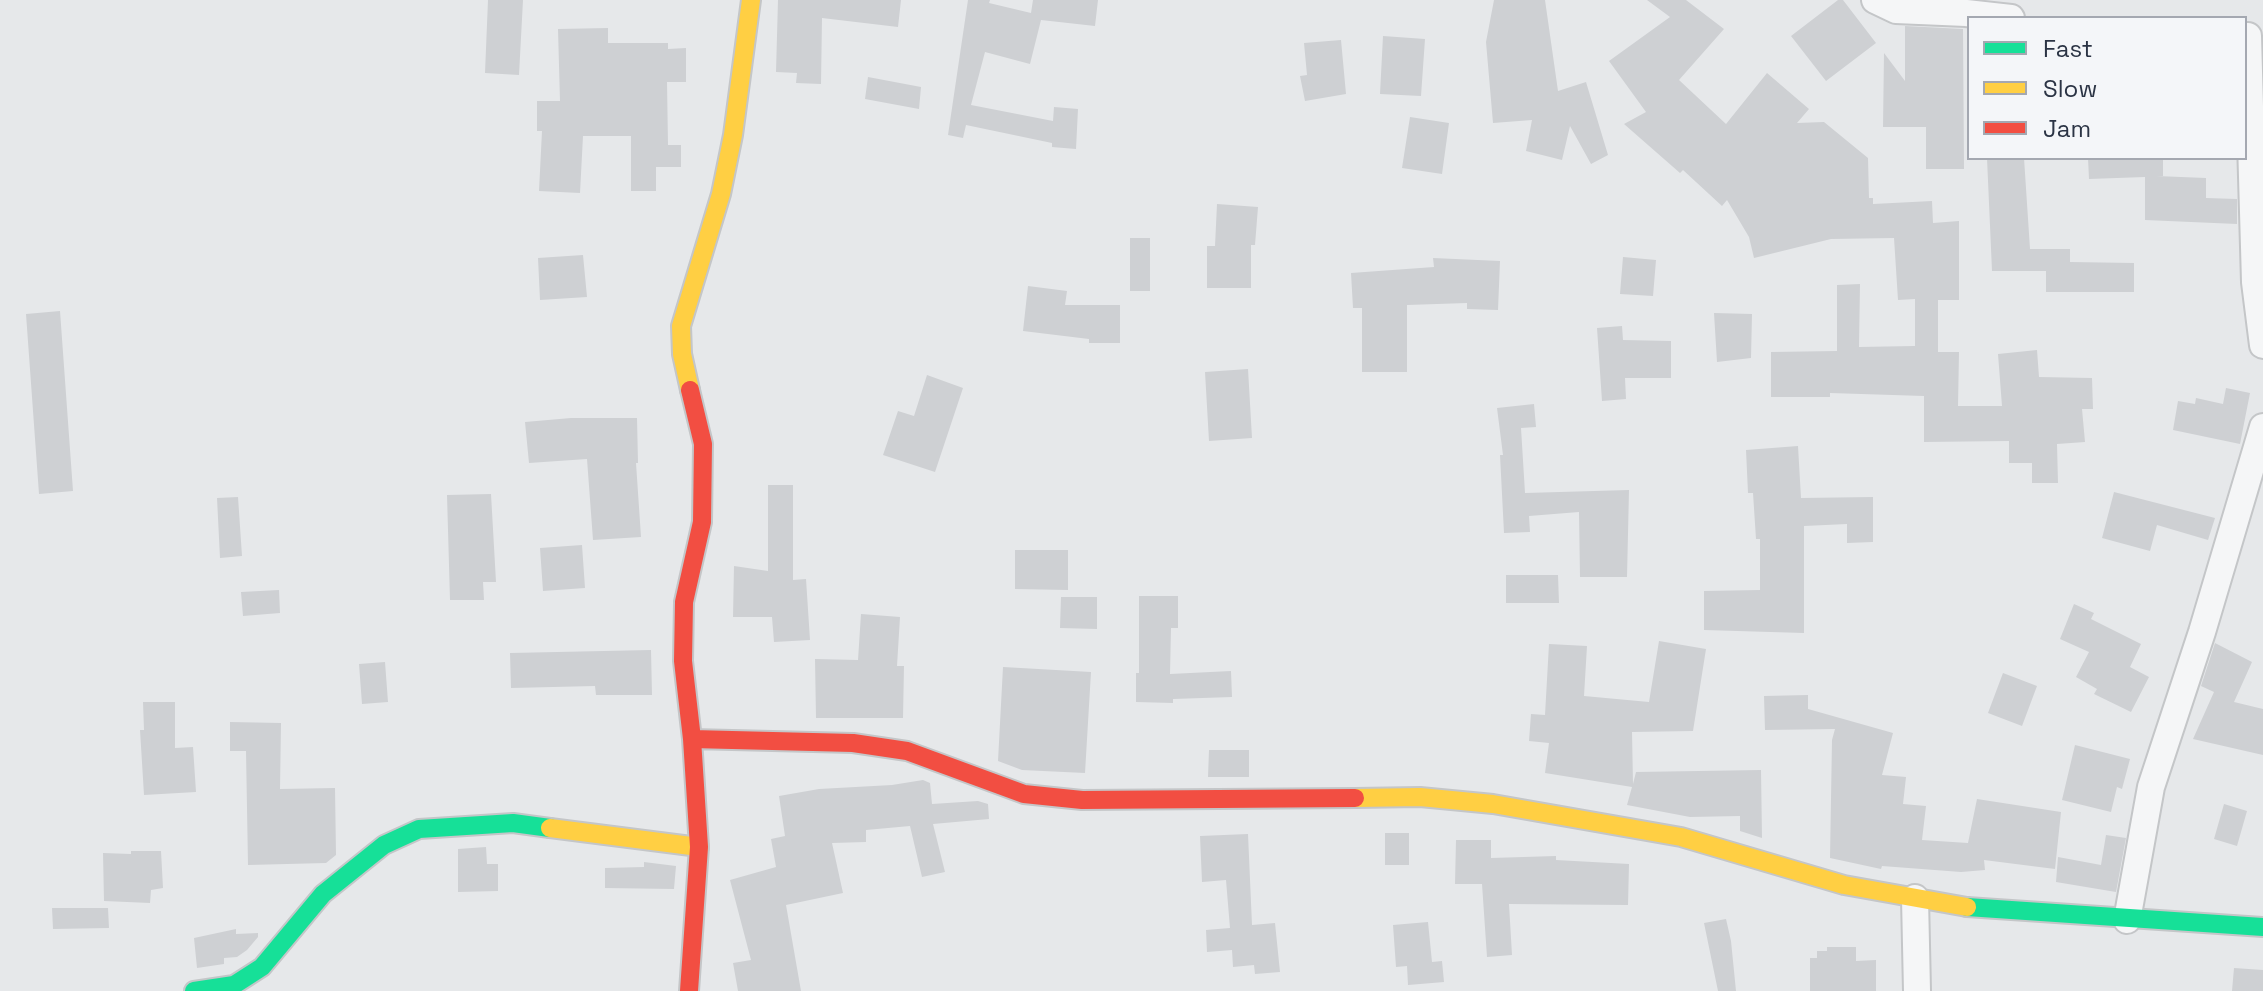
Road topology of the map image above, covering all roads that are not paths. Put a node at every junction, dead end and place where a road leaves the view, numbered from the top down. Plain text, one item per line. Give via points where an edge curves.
1 (751, 0) edge
2 (1875, 0) edge
3 (1993, 16) edge
4 (2252, 38) edge
5 (2263, 345) edge
6 (2263, 427) edge
7 (692, 739) junction
8 (699, 847) junction
9 (1915, 898) junction
10 (2127, 920) junction
11 (2263, 927) edge
12 (194, 991) edge
13 (689, 991) edge
14 (1917, 991) edge

1 - 7 street via 721,194 681,326 682,354 703,444 702,522 684,602 683,661
2 - 3 street via 1896,10
4 - 5 street via 2255,282
6 - 10 street via 2151,787
7 - 8 street
7 - 9 street via 853,743 907,751 1024,794 1082,800 1420,797 1493,804 1681,837 1844,885
8 - 12 street via 513,823 419,829 384,845 323,894 262,967 234,985
8 - 13 street
9 - 10 street
9 - 14 street
10 - 11 street

